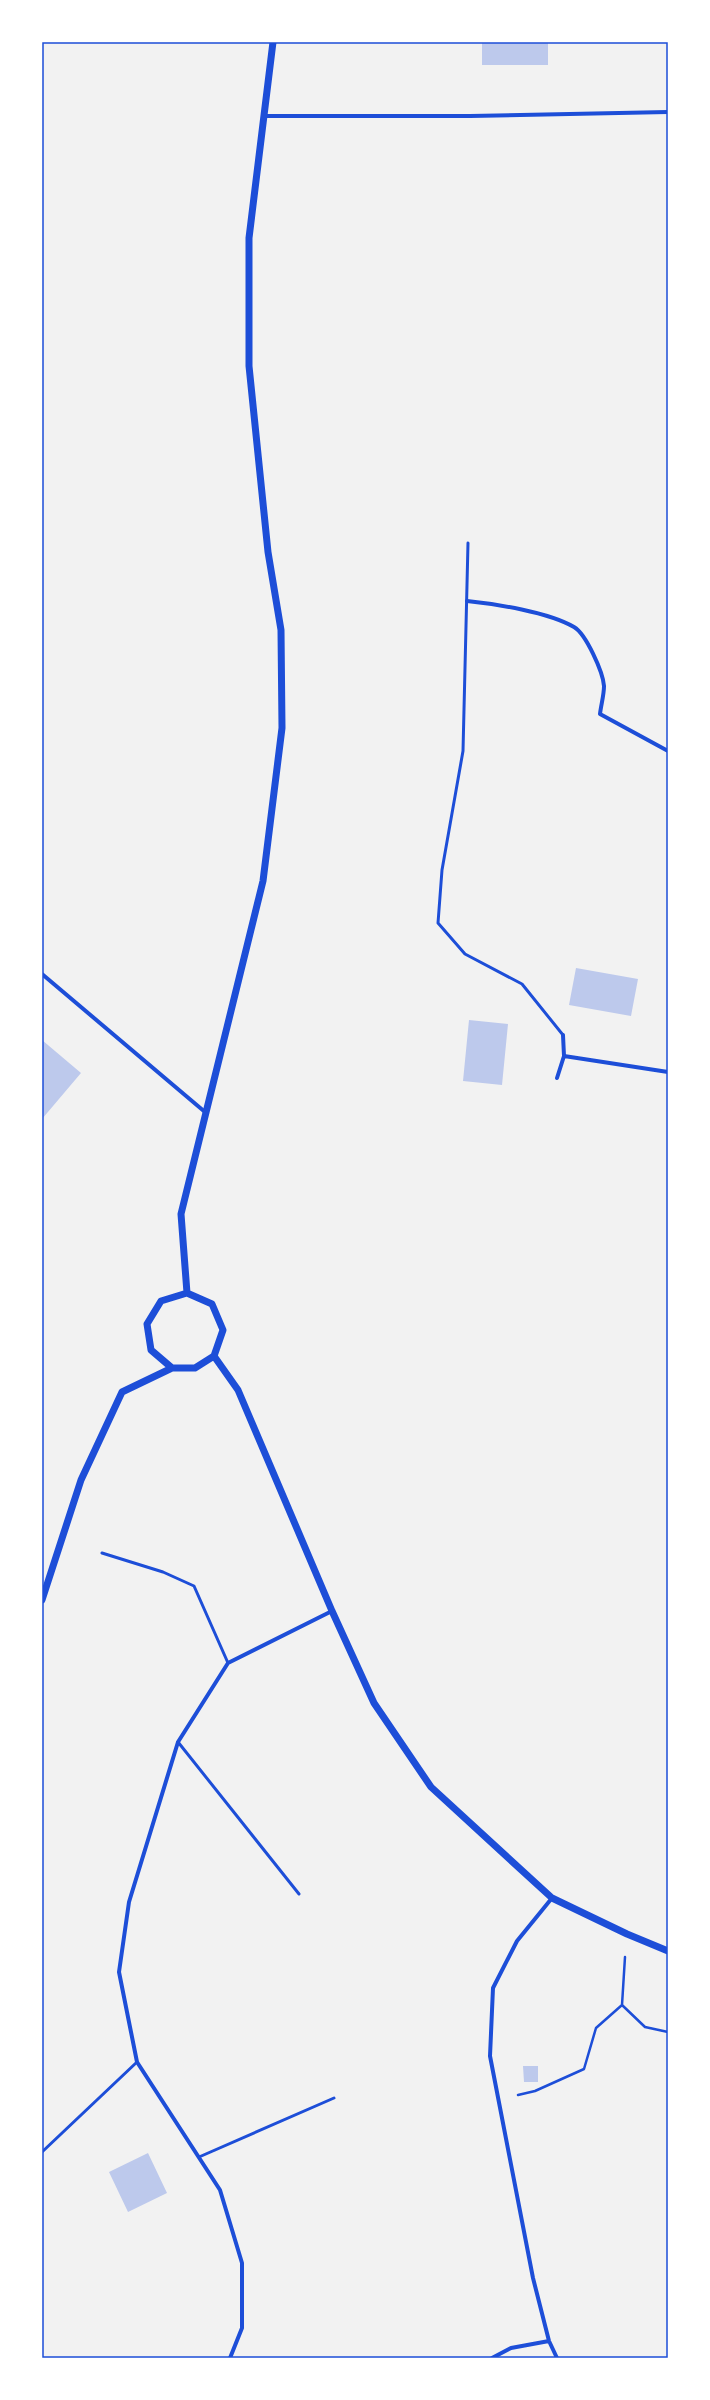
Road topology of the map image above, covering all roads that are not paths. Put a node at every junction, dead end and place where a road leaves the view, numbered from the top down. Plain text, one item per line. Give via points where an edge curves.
1 (273, 42) edge
2 (668, 112) edge
3 (265, 116) junction
4 (468, 543) dead end
5 (467, 601) junction
6 (668, 751) edge
7 (42, 974) edge
8 (564, 1035) joint
9 (564, 1056) junction
10 (668, 1072) edge
11 (556, 1078) dead end
12 (205, 1112) junction
13 (187, 1293) junction
14 (214, 1356) junction
15 (172, 1368) junction
16 (102, 1553) dead end
17 (42, 1600) edge
18 (332, 1611) junction
19 (228, 1663) junction
20 (178, 1742) junction
21 (299, 1894) dead end
22 (552, 1898) junction
23 (668, 1951) edge
24 (137, 2062) junction
25 (334, 2098) dead end
26 (42, 2152) edge
27 (199, 2157) junction
28 (549, 2341) junction
29 (230, 2358) edge
30 (492, 2358) edge
31 (557, 2358) edge

1 - 3 street
2 - 3 street via 470,116
3 - 12 street via 249,238 249,366 268,552 281,630 282,728 263,881
4 - 5 lane
5 - 6 street via 510,608 575,627 595,654 604,686 600,714
5 - 8 lane via 463,751 442,870 438,923 465,954 522,984
7 - 12 street
8 - 9 street
9 - 10 street
9 - 11 street
12 - 13 street via 181,1214
13 - 14 street via 212,1304 223,1330
13 - 15 street via 161,1300 147,1324 151,1350
14 - 15 street via 195,1368
14 - 18 street via 238,1390
15 - 17 street via 122,1392 81,1480
16 - 19 lane via 163,1572 194,1586
18 - 19 street
18 - 22 street via 374,1703 431,1787
19 - 20 street
20 - 21 lane
20 - 24 street via 129,1902 119,1972
22 - 23 street
22 - 28 street via 517,1940 493,1988 490,2056 532,2271
24 - 26 lane
24 - 27 street
25 - 27 lane
27 - 29 street via 220,2190 242,2262 242,2328
28 - 30 street via 511,2348
28 - 31 street

